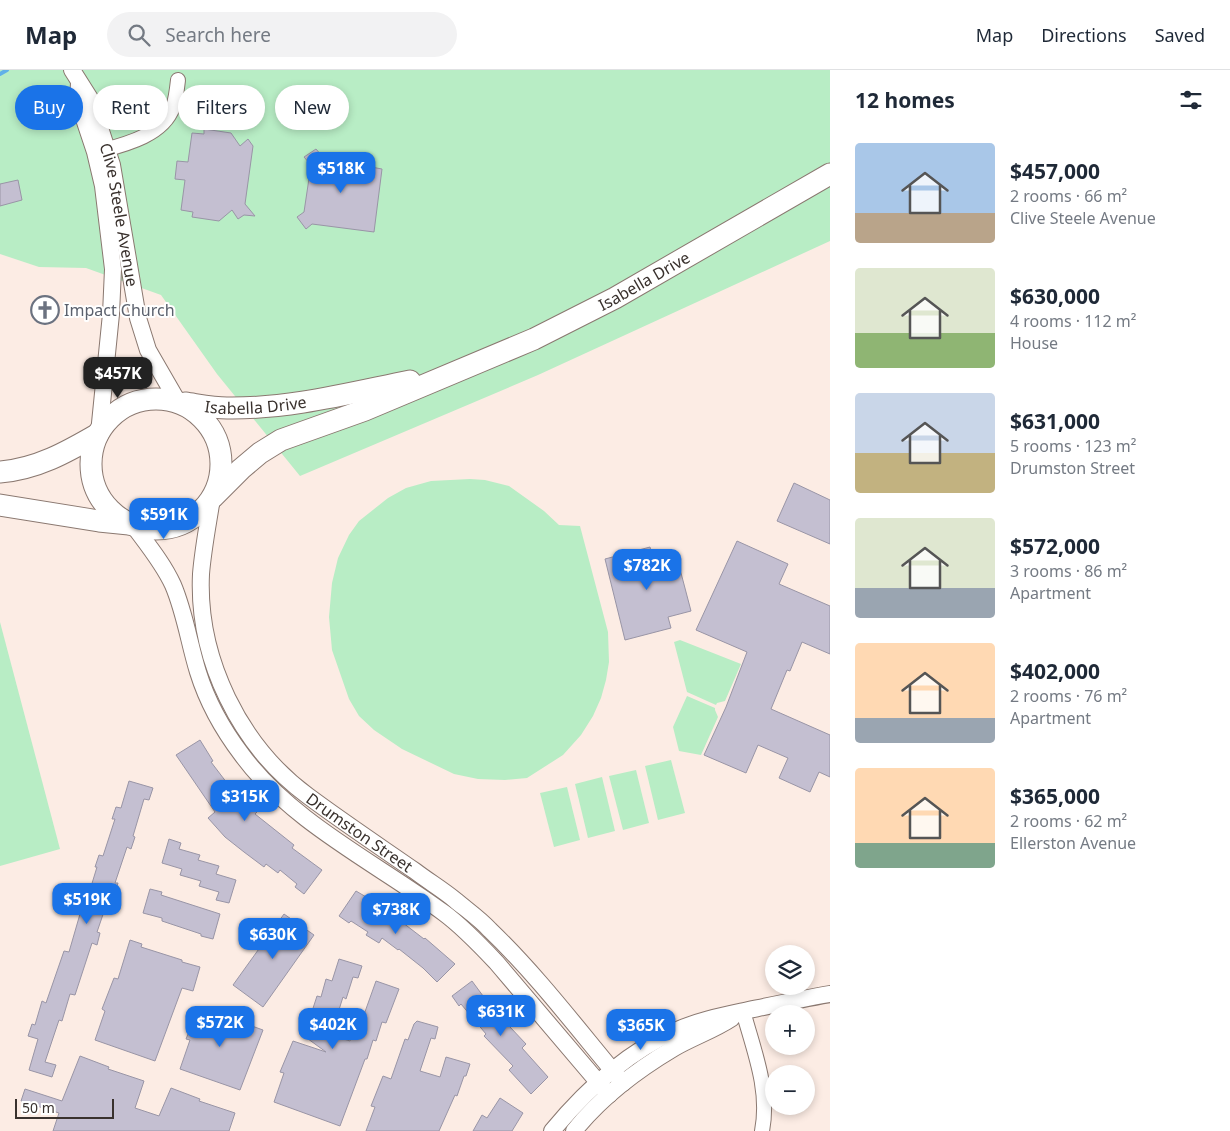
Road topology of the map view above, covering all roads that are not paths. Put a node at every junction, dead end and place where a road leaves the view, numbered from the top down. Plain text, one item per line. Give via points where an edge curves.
1 (76, 76) edge
2 (178, 80) dead end
3 (101, 150) junction
4 (830, 174) edge
5 (109, 185) junction
6 (450, 373) junction
7 (179, 403) junction
8 (98, 433) junction
9 (0, 472) edge
10 (212, 498) junction
11 (0, 505) edge
12 (132, 525) junction
13 (830, 994) edge
14 (742, 1012) junction
15 (612, 1070) junction
16 (598, 1082) junction
17 (623, 1083) junction
18 (609, 1095) junction
19 (552, 1131) edge
20 (574, 1131) edge
21 (762, 1131) edge

1 - 3 street, Clive Steele Avenue via 78,101
2 - 3 street via 174,107 159,128
3 - 5 street, Clive Steele Avenue
4 - 6 main road, Isabella Drive via 615,298 534,339
5 - 7 street, Clive Steele Avenue via 148,350
5 - 8 street, Clive Steele Avenue via 113,269
6 - 7 main road, Isabella Drive via 268,407 226,408
6 - 10 main road, Isabella Drive via 365,410 281,440 260,453
7 - 8 main road via 158,398 136,402 116,412
7 - 10 main road via 204,419 218,442 221,476
8 - 9 main road via 43,463
8 - 12 main road via 91,461 94,484 105,504
10 - 12 main road via 198,514 179,525 156,529
10 - 15 street, Drumston Street via 201,575 206,633 223,688 256,744 279,772 307,796 452,898 490,929
11 - 12 main road
12 - 16 street, Drumston Street via 155,554 172,585 204,688 220,722 242,756 268,786 299,813 446,914 480,945
13 - 14 street
14 - 15 street via 708,1019 675,1031
14 - 17 street via 658,1058
14 - 21 street via 762,1078 765,1098
15 - 16 street
15 - 17 street, Drumston Street
16 - 18 street, Drumston Street
16 - 19 street
17 - 18 street
18 - 20 street

